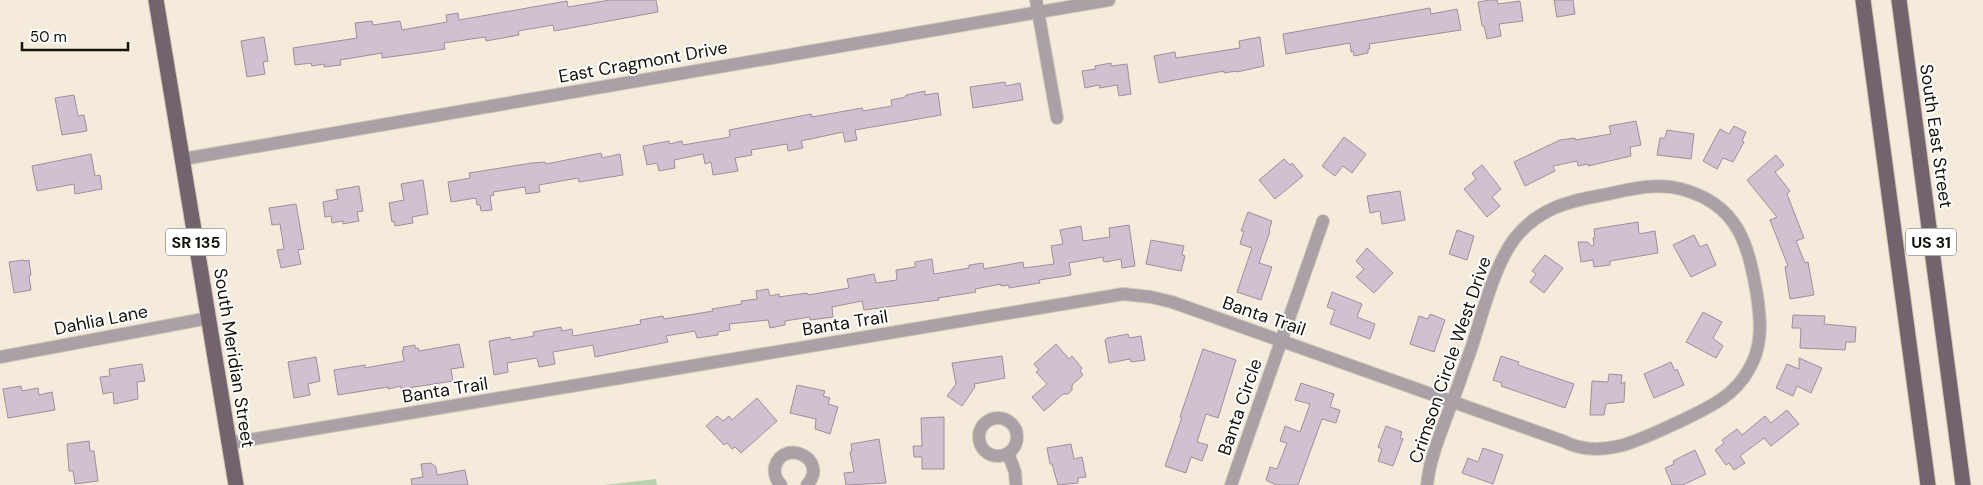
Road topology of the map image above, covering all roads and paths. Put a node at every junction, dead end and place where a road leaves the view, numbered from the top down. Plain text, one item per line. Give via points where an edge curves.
1 (156, 0) edge
2 (1109, 0) edge
3 (1863, 0) edge
4 (1898, 0) edge
5 (1037, 6) edge
6 (1057, 118) dead end
7 (183, 159) junction
8 (1323, 221) dead end
9 (209, 318) junction
10 (1281, 341) junction
11 (0, 357) edge
12 (1452, 402) junction
13 (230, 443) junction
14 (1008, 453) dead end
15 (236, 485) edge
16 (781, 485) edge
17 (807, 485) edge
18 (1016, 485) edge
19 (1231, 485) edge
20 (1427, 485) edge
21 (1928, 485) edge
22 (1964, 485) edge

1 - 7 main road, South Meridian Street / SR 135
2 - 5 street, East Cragmont Drive
3 - 21 main road, US 31
4 - 22 main road, South East Street / US 31
5 - 6 street
5 - 7 street, East Cragmont Drive
7 - 9 main road, South Meridian Street / SR 135
8 - 10 street, Banta Circle
9 - 11 street, Dahlia Lane
9 - 13 main road, South Meridian Street / SR 135
10 - 12 street, Banta Trail
10 - 13 street, Banta Trail via 1172,302 1123,294
10 - 19 street, Banta Circle
12 - 12 street, Crimson Circle West Drive via 1569,444 1610,449 1636,442 1721,401 1740,383 1756,355 1761,322 1750,254 1738,230 1731,219 1700,196 1668,187 1649,186 1576,199 1545,212 1515,239 1498,268
12 - 20 street, Crimson Circle West Drive via 1431,459
13 - 15 main road, South Meridian Street / SR 135
14 - 18 street
16 - 17 street via 776,478 776,466 782,456 794,452 802,454 811,463 813,475

